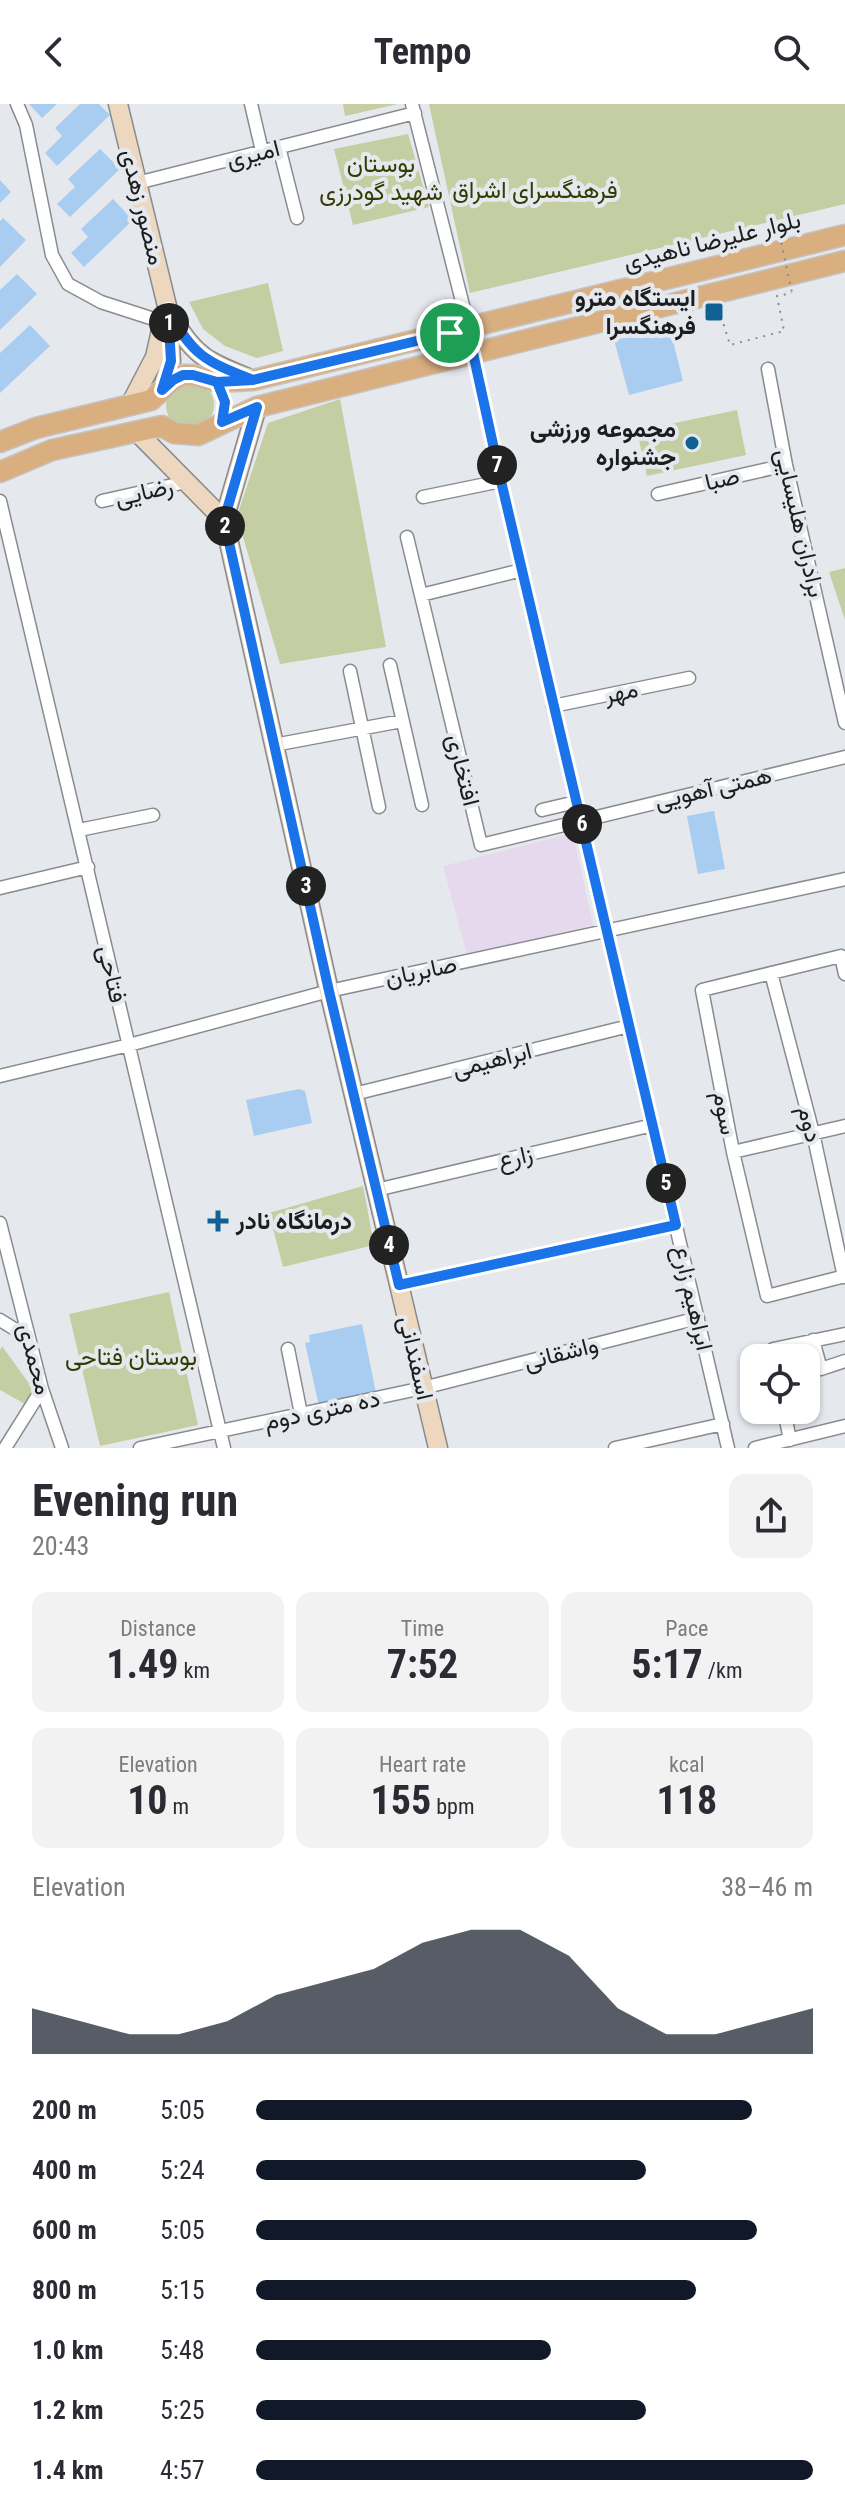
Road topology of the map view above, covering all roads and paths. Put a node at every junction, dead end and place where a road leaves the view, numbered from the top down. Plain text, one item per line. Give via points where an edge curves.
1 (17, 104) edge
2 (118, 104) edge
3 (251, 104) edge
4 (414, 109) edge
5 (279, 147) junction
6 (262, 151) junction
7 (137, 183) junction
8 (297, 218) dead end
9 (794, 224) dead end
10 (845, 235) edge
11 (845, 261) edge
12 (717, 303) dead end
13 (166, 311) junction
14 (459, 331) junction
15 (417, 341) junction
16 (464, 355) junction
17 (416, 367) junction
18 (768, 369) dead end
19 (253, 380) junction
20 (162, 390) junction
21 (130, 405) junction
22 (257, 407) junction
23 (36, 428) junction
24 (136, 431) junction
25 (0, 433) edge
26 (0, 442) edge
27 (786, 465) junction
28 (0, 472) edge
29 (501, 481) junction
30 (186, 482) junction
31 (658, 494) dead end
32 (423, 497) dead end
33 (0, 501) edge
34 (102, 501) dead end
35 (224, 520) junction
36 (407, 537) dead end
37 (522, 570) junction
38 (421, 595) junction
39 (845, 651) edge
40 (830, 654) junction
41 (390, 665) dead end
42 (350, 671) dead end
43 (689, 678) dead end
44 (553, 706) junction
45 (402, 721) junction
46 (845, 723) edge
47 (362, 728) junction
48 (274, 745) junction
49 (845, 757) edge
50 (576, 802) junction
51 (422, 805) dead end
52 (379, 807) dead end
53 (542, 810) dead end
54 (153, 815) dead end
55 (580, 819) junction
56 (79, 830) junction
57 (88, 867) junction
58 (845, 879) edge
59 (0, 888) edge
60 (606, 931) junction
61 (771, 973) junction
62 (845, 974) edge
63 (329, 991) junction
64 (629, 1026) junction
65 (129, 1045) junction
66 (0, 1076) edge
67 (354, 1094) junction
68 (653, 1125) junction
69 (845, 1126) edge
70 (813, 1133) junction
71 (733, 1152) junction
72 (376, 1190) junction
73 (0, 1223) edge
74 (676, 1225) junction
75 (844, 1277) edge
76 (399, 1285) junction
77 (698, 1318) junction
78 (0, 1320) edge
79 (845, 1334) edge
80 (29, 1338) junction
81 (813, 1340) junction
82 (795, 1344) edge
83 (288, 1349) dead end
84 (845, 1361) edge
85 (423, 1388) junction
86 (42, 1389) junction
87 (301, 1414) junction
88 (723, 1424) junction
89 (787, 1424) edge
90 (845, 1426) edge
91 (220, 1431) junction
92 (790, 1440) junction
93 (5, 1448) edge
94 (62, 1448) edge
95 (140, 1448) edge
96 (224, 1448) edge
97 (438, 1448) edge
98 (615, 1448) edge
99 (728, 1448) edge
100 (755, 1448) edge

1 - 13 street via 26,125 52,255 68,284 101,302
2 - 7 main road, منصور زهدی
3 - 6 street
4 - 5 street, امیری
4 - 14 street
5 - 6 street, امیری
5 - 8 street
6 - 7 street, امیری
7 - 13 main road, منصور زهدی
9 - 12 path, bridge via 778,227 792,293 777,296 784,331 730,345
10 - 14 main road, بلوار علیرضا ناهیدی
11 - 16 main road, بلوار علیرضا ناهیدی
13 - 19 main road, منصور زهدی via 199,356
13 - 20 main road, منصور زهدی via 171,361
13 - 21 main road via 155,357
14 - 15 main road, بلوار علیرضا ناهیدی
14 - 16 main road via 443,351
15 - 17 main road via 424,352
15 - 19 main road, بلوار علیرضا ناهیدی
16 - 17 main road, بلوار علیرضا ناهیدی
16 - 29 street, ابراهیم زارع
17 - 22 main road, بلوار علیرضا ناهیدی
18 - 27 street, برادران هلیسایی
19 - 20 main road, بلوار علیرضا ناهیدی via 217,382 183,375
20 - 21 main road via 151,400
21 - 23 main road
22 - 24 main road, بلوار علیرضا ناهیدی via 198,435 162,426
22 - 35 main road
23 - 25 street
23 - 26 main road
24 - 28 main road via 52,450
24 - 30 main road
27 - 31 street, صبا
27 - 40 street, برادران هلیسایی
29 - 32 street
29 - 37 street, ابراهیم زارع
30 - 34 street, رضایی
30 - 35 main road
33 - 56 street, فتاحی
35 - 48 main road, اسفندانی
36 - 38 street, افتخاری
37 - 38 street
37 - 44 street, ابراهیم زارع
38 - 55 street, افتخاری via 481,845
39 - 40 street
40 - 46 street, برادران هلیسایی
41 - 45 street
42 - 47 street
43 - 44 street, مهر
44 - 50 street, ابراهیم زارع
45 - 47 street
45 - 51 street
47 - 48 street
47 - 52 street
48 - 63 main road, اسفندانی
49 - 55 street, همتی آهویی
50 - 53 street
50 - 55 street, ابراهیم زارع
54 - 56 street
55 - 60 street, ابراهیم زارع
56 - 57 street, فتاحی
57 - 59 street
57 - 65 street, فتاحی
58 - 60 street, صابریان
60 - 63 street, صابریان
60 - 64 street, ابراهیم زارع
61 - 62 street, سوم via 841,956
61 - 70 street, دوم
61 - 71 street, سوم via 702,990
63 - 65 street, صابریان
63 - 67 main road, اسفندانی
64 - 67 street, ابراهیمی
64 - 68 street, ابراهیم زارع
65 - 66 street, صابریان
65 - 91 street, فتاحی
67 - 72 main road, اسفندانی
68 - 72 street, زارع
68 - 74 street, ابراهیم زارع
69 - 70 street
70 - 71 street
70 - 75 street, دوم
71 - 75 street, سوم via 767,1296
72 - 76 main road, اسفندانی
73 - 80 street, محمدی
74 - 76 street
74 - 77 street, ابراهیم زارع
76 - 85 main road, اسفندانی
77 - 85 street, واشقانی
77 - 88 street, ابراهیم زارع
78 - 80 street
79 - 81 street
80 - 86 street, محمدی
81 - 82 street
81 - 84 street via 821,1369
83 - 87 street
85 - 87 street, ده متری دوم
85 - 97 main road, اسفندانی
86 - 93 street
86 - 94 street, محمدی
87 - 91 street, ده متری دوم
88 - 98 street
88 - 99 street, ابراهیم زارع
89 - 92 street
90 - 92 street
91 - 95 street, ده متری دوم
91 - 96 street, فتاحی
92 - 100 street

